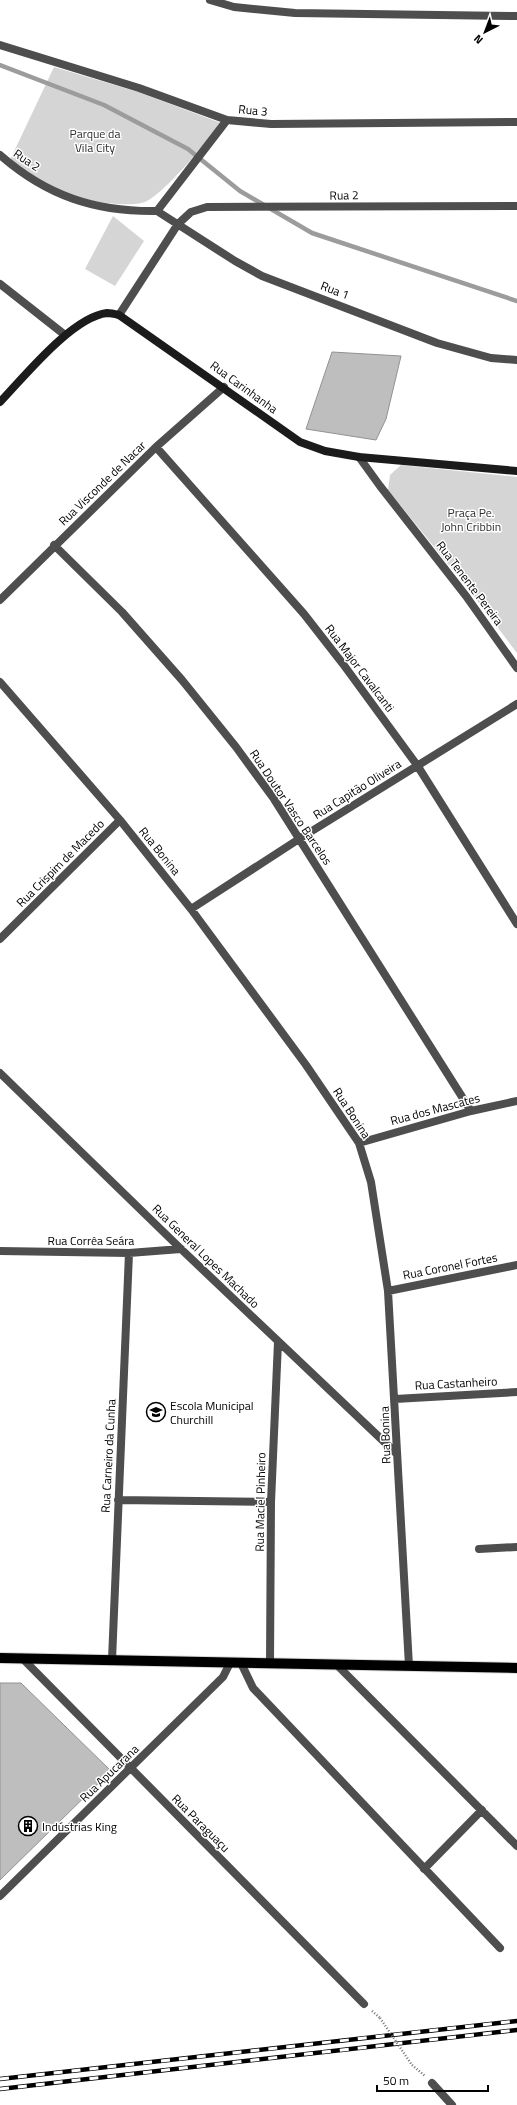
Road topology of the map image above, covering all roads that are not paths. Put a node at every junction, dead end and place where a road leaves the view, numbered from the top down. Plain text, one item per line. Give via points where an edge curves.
1 (210, 0) edge
2 (517, 16) edge
3 (0, 45) edge
4 (227, 120) junction
5 (517, 122) edge
6 (0, 155) edge
7 (517, 206) edge
8 (157, 211) junction
9 (178, 224) junction
10 (0, 284) edge
11 (119, 315) junction
12 (65, 335) junction
13 (517, 360) edge
14 (224, 387) junction
15 (0, 402) edge
16 (156, 447) junction
17 (360, 457) junction
18 (517, 472) edge
19 (54, 545) junction
20 (0, 600) edge
21 (517, 668) edge
22 (0, 682) edge
23 (517, 704) edge
24 (417, 765) junction
25 (120, 820) junction
26 (299, 839) junction
27 (191, 910) junction
28 (517, 924) edge
29 (0, 939) edge
30 (0, 1073) edge
31 (517, 1100) edge
32 (471, 1111) junction
33 (359, 1143) junction
34 (181, 1249) junction
35 (0, 1251) edge
36 (129, 1253) junction
37 (517, 1265) edge
38 (388, 1291) junction
39 (278, 1342) junction
40 (517, 1392) edge
41 (395, 1399) junction
42 (397, 1454) junction
43 (118, 1500) junction
44 (271, 1502) junction
45 (517, 1547) edge
46 (479, 1549) dead end
47 (0, 1658) edge
48 (22, 1658) junction
49 (112, 1660) junction
50 (230, 1663) junction
51 (241, 1663) junction
52 (270, 1663) junction
53 (337, 1665) junction
54 (409, 1666) junction
55 (517, 1668) edge
56 (130, 1768) junction
57 (482, 1810) junction
58 (517, 1846) edge
59 (424, 1869) junction
60 (0, 1896) edge
61 (500, 1948) dead end
62 (364, 2004) dead end
63 (432, 2083) road end
64 (452, 2105) edge

1 - 2 street via 234,7 294,14
3 - 4 street, Rua 3 via 139,88
4 - 5 street, Rua 3 via 271,124
4 - 8 street
6 - 8 street, Rua 2 via 49,189 82,203 132,211
7 - 9 street, Rua 2 via 197,208
8 - 9 street, Rua 1
9 - 11 street, Rua 2
9 - 13 street, Rua 1 via 262,276 437,343 491,358
10 - 12 street
11 - 12 street via 107,313 92,318
11 - 14 street, Rua Carinhanha
12 - 15 street
14 - 16 street, Rua Visconde de Nacar
14 - 17 street, Rua Carinhanha via 300,442 325,451
16 - 19 street, Rua Visconde de Nacar
16 - 24 street, Rua Major Cavalcanti via 304,614
17 - 18 street, Rua Carinhanha
17 - 21 street, Rua Tenente Pereira via 466,596
19 - 20 street, Rua Visconde de Nacar
19 - 26 street, Rua Doutor Vasco Barcelos via 122,612 207,710 270,793
22 - 25 street, Rua Bonina
23 - 24 street, Rua Capitão Oliveira
24 - 26 street, Rua Capitão Oliveira
24 - 28 street, Rua Major Cavalcanti
25 - 27 street, Rua Bonina
25 - 29 street, Rua Crispim de Macedo
26 - 27 street, Rua Capitão Oliveira
26 - 32 street, Rua Doutor Vasco Barcelos
27 - 33 street, Rua Bonina via 306,1065
30 - 34 street, Rua General Lopes Machado
31 - 32 street, Rua dos Mascates
32 - 33 street, Rua dos Mascates
33 - 38 street, Rua Bonina via 371,1182
34 - 36 street, Rua Corrêa Seára
34 - 39 street, Rua General Lopes Machado
35 - 36 street, Rua Corrêa Seára
36 - 43 street, Rua Carneiro da Cunha
37 - 38 street, Rua Coronel Fortes
38 - 41 street, Rua Bonina
39 - 42 street, Rua General Lopes Machado
39 - 44 street, Rua Maciel Pinheiro
40 - 41 street, Rua Castanheiro
41 - 42 street, Rua Bonina
42 - 54 street, Rua Bonina
43 - 44 street
43 - 49 street, Rua Carneiro da Cunha
44 - 52 street, Rua Maciel Pinheiro
45 - 46 street
47 - 48 main road
48 - 49 main road
48 - 56 street, Rua Paraguaçu
49 - 50 main road
50 - 51 main road
50 - 56 street, Rua Apucarana via 223,1677
51 - 52 main road
51 - 59 street via 253,1688
52 - 53 main road
53 - 54 main road
53 - 57 street
54 - 55 main road
56 - 60 street, Rua Apucarana
56 - 62 street, Rua Paraguaçu
57 - 58 street
57 - 59 street
59 - 61 street
63 - 64 street

